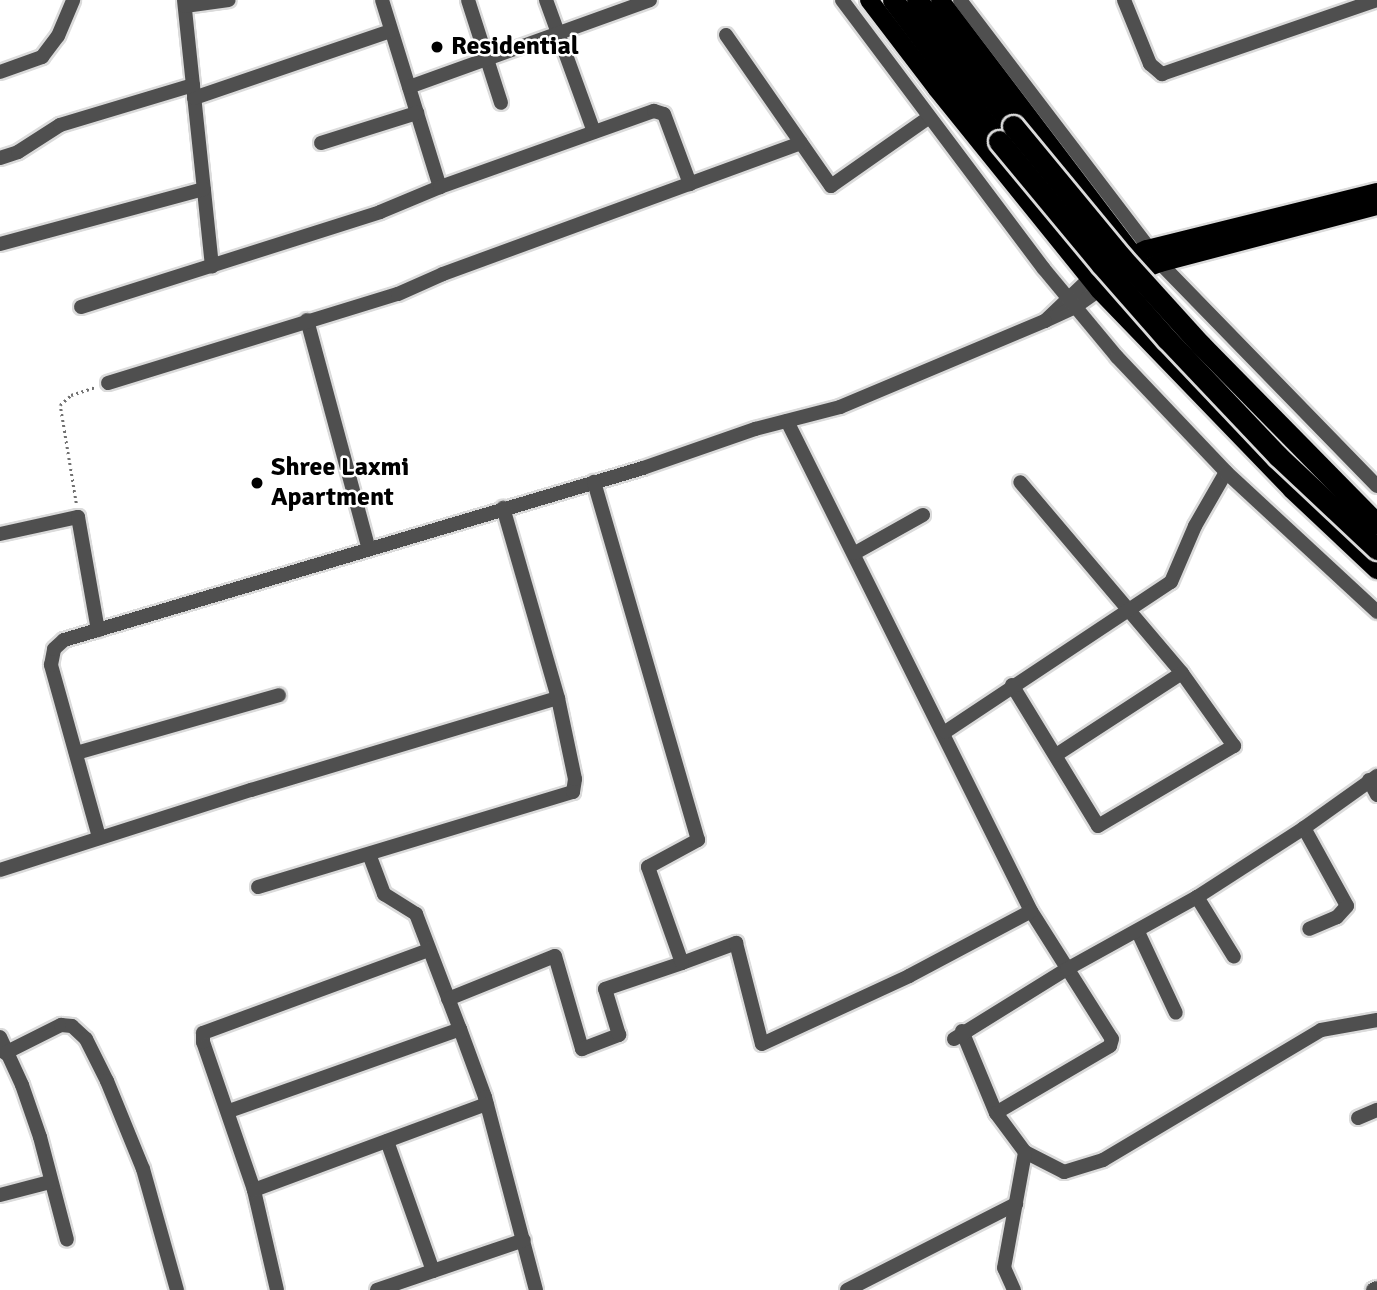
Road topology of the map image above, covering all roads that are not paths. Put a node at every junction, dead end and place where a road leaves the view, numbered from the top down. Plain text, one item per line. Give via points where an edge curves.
1 (73, 0) edge
2 (229, 0) edge
3 (382, 0) edge
4 (468, 0) edge
5 (546, 0) edge
6 (650, 0) edge
7 (842, 0) edge
8 (869, 0) edge
9 (893, 0) edge
10 (917, 0) edge
11 (940, 0) edge
12 (960, 0) edge
13 (1124, 0) edge
14 (1377, 0) edge
15 (184, 3) edge
16 (624, 5) edge
17 (391, 31) junction
18 (559, 34) junction
19 (726, 35) dead end
20 (487, 59) junction
21 (0, 72) edge
22 (409, 87) junction
23 (194, 92) junction
24 (500, 103) dead end
25 (417, 113) junction
26 (928, 118) junction
27 (594, 132) junction
28 (1006, 133) junction
29 (321, 143) dead end
30 (801, 143) junction
31 (0, 158) edge
32 (690, 184) junction
33 (440, 187) junction
34 (204, 190) junction
35 (1377, 192) edge
36 (1377, 206) edge
37 (0, 244) edge
38 (1146, 259) junction
39 (212, 267) junction
40 (1094, 284) junction
41 (1071, 302) junction
42 (81, 307) dead end
43 (307, 320) junction
44 (108, 383) road end
45 (787, 421) junction
46 (1226, 472) junction
47 (594, 482) junction
48 (1020, 482) dead end
49 (1377, 486) edge
50 (503, 508) junction
51 (1377, 511) edge
52 (923, 515) dead end
53 (1377, 524) edge
54 (0, 534) edge
55 (369, 549) junction
56 (1377, 549) edge
57 (855, 553) junction
58 (1377, 570) edge
59 (1128, 610) junction
60 (1377, 612) edge
61 (98, 630) junction
62 (1182, 673) junction
63 (1012, 685) junction
64 (279, 695) dead end
65 (558, 698) junction
66 (945, 732) junction
67 (76, 752) junction
68 (1056, 755) junction
69 (1373, 778) edge
70 (1377, 795) edge
71 (1304, 828) junction
72 (99, 837) junction
73 (369, 854) junction
74 (0, 870) edge
75 (258, 887) dead end
76 (1197, 897) junction
77 (1031, 911) junction
78 (1309, 929) dead end
79 (1138, 932) junction
80 (428, 950) junction
81 (1234, 957) dead end
82 (682, 963) junction
83 (1067, 969) junction
84 (448, 999) junction
85 (1177, 1013) dead end
86 (1377, 1020) edge
87 (460, 1030) junction
88 (0, 1038) edge
89 (5, 1052) junction
90 (487, 1104) junction
91 (1377, 1110) edge
92 (229, 1111) junction
93 (996, 1113) junction
94 (1358, 1118) dead end
95 (387, 1141) junction
96 (1026, 1152) junction
97 (50, 1182) junction
98 (254, 1190) junction
99 (0, 1195) edge
100 (1016, 1205) junction
101 (67, 1240) dead end
102 (524, 1240) junction
103 (433, 1271) junction
104 (177, 1290) edge
105 (277, 1290) edge
106 (377, 1290) edge
107 (536, 1290) edge
108 (847, 1290) edge
109 (1014, 1290) edge

1 - 21 street via 58,36 42,57
2 - 15 street
3 - 17 street
4 - 20 street
5 - 18 street
6 - 16 street
7 - 26 street
8 - 40 main road
9 - 28 highway
10 - 28 highway
11 - 38 main road
12 - 38 street
13 - 14 street via 1150,64 1162,74
15 - 23 street
16 - 18 street
17 - 22 street
17 - 23 street
18 - 20 street
18 - 27 street
19 - 30 street
20 - 22 street
20 - 24 street
22 - 25 street
23 - 31 street via 60,125
23 - 34 street
25 - 29 street
25 - 33 street
26 - 30 street via 831,186
26 - 41 street
27 - 32 street via 662,112
27 - 33 street
28 - 53 highway, bridge via 1201,345
28 - 56 highway, bridge via 1167,339 1278,456
30 - 32 street
32 - 43 street via 398,294
33 - 39 street via 380,212
34 - 37 street
34 - 39 street
35 - 38 main road
36 - 38 main road
38 - 40 main road
38 - 49 street
38 - 51 main road via 1247,381
39 - 42 street
40 - 41 street
40 - 58 main road via 1284,481
41 - 45 street via 1045,321 840,407
41 - 46 street
43 - 44 street
43 - 55 street
45 - 47 street
45 - 57 street
46 - 59 street via 1195,526 1171,582
46 - 60 street
47 - 50 street
47 - 82 street via 698,840 648,867
48 - 59 street
50 - 55 street
50 - 65 street
52 - 57 street
54 - 61 street via 78,517
55 - 61 street
57 - 66 street
59 - 62 street
59 - 63 street
61 - 67 street via 64,640 51,655
62 - 68 street
62 - 68 street via 1234,746 1098,826
63 - 66 street
63 - 68 street
64 - 67 street
65 - 72 street
65 - 73 street via 575,779 569,795
66 - 77 street
67 - 72 street
69 - 70 street
69 - 71 street
71 - 76 street
71 - 78 street via 1348,906
72 - 74 street
73 - 75 street
73 - 80 street via 384,894 416,914
76 - 79 street
76 - 81 street
77 - 82 street via 909,976 762,1044 736,943
77 - 83 street
79 - 83 street
79 - 85 street
80 - 84 street
80 - 92 street via 206,1029 203,1042
82 - 84 street via 605,989 619,1035 582,1049 555,956
83 - 93 street via 958,1035
83 - 93 street via 1112,1043
84 - 87 street
86 - 96 street via 1321,1030 1103,1160 1064,1172
87 - 90 street
87 - 92 street
88 - 89 street
89 - 97 street via 22,1085
89 - 104 street via 61,1025 72,1026 86,1039 143,1169
90 - 95 street
90 - 102 street
91 - 94 street
92 - 98 street
93 - 96 street
95 - 98 street
95 - 103 street
96 - 100 street
97 - 99 street
97 - 101 street
98 - 105 street
100 - 108 street
100 - 109 street via 1004,1268
102 - 103 street
102 - 107 street
103 - 106 street

